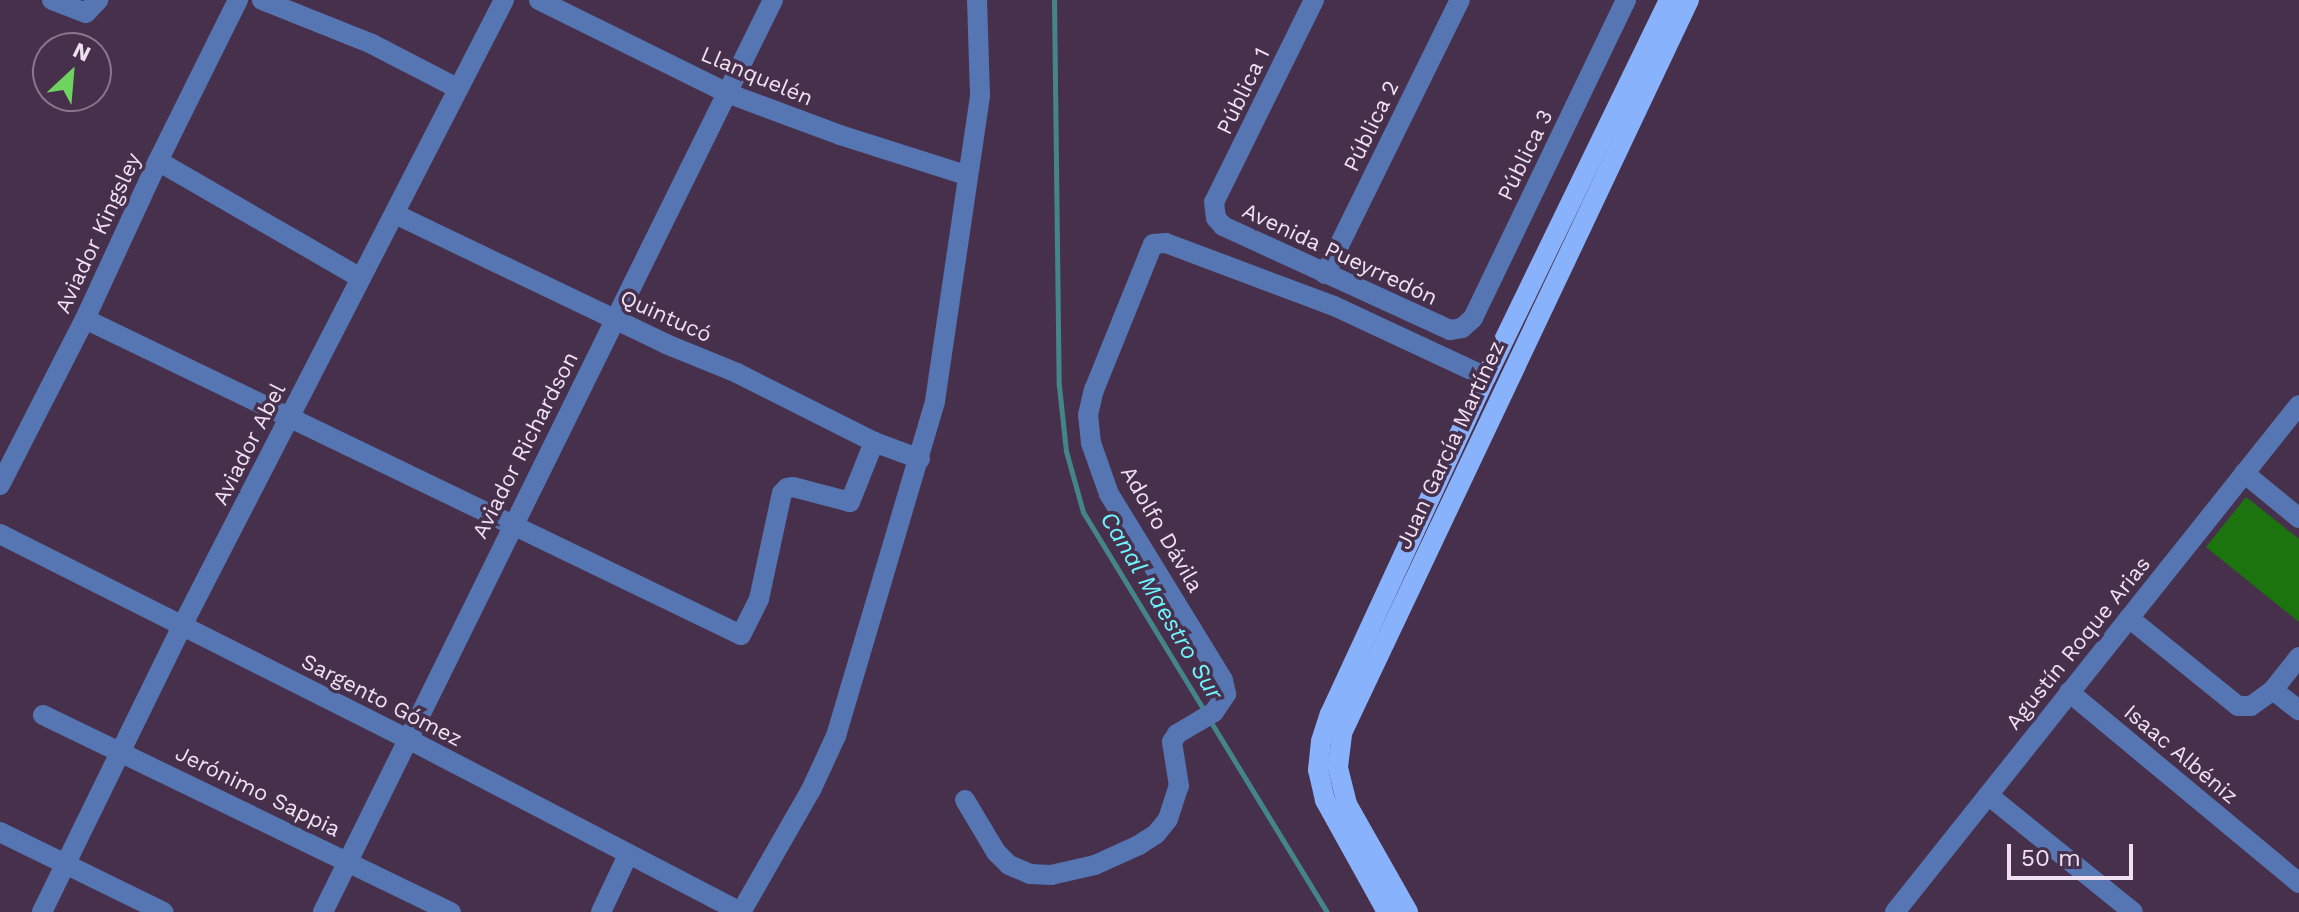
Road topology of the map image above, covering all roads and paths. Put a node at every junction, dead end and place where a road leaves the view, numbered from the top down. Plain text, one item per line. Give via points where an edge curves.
1 (52, 0) edge
2 (98, 0) edge
3 (238, 0) edge
4 (262, 0) edge
5 (504, 0) edge
6 (539, 0) edge
7 (773, 0) edge
8 (977, 0) edge
9 (1314, 0) edge
10 (1460, 0) edge
11 (1626, 0) edge
12 (1669, 0) edge
13 (1689, 0) edge
14 (457, 88) junction
15 (727, 93) junction
16 (158, 161) junction
17 (966, 175) junction
18 (1214, 202) joint
19 (395, 214) junction
20 (1325, 274) junction
21 (361, 278) junction
22 (85, 319) junction
23 (615, 319) junction
24 (1462, 328) joint
25 (1486, 377) junction
26 (2299, 405) edge
27 (289, 418) junction
28 (874, 442) junction
29 (920, 459) junction
30 (2244, 473) junction
31 (0, 485) edge
32 (2299, 518) edge
33 (512, 524) junction
34 (0, 534) edge
35 (2129, 618) junction
36 (182, 626) junction
37 (2299, 657) edge
38 (2273, 690) junction
39 (2069, 692) junction
40 (2299, 710) edge
41 (43, 715) dead end
42 (408, 739) junction
43 (120, 752) junction
44 (1988, 795) junction
45 (965, 800) dead end
46 (0, 832) edge
47 (628, 855) junction
48 (347, 861) junction
49 (65, 865) junction
50 (2299, 883) edge
51 (42, 912) edge
52 (163, 912) edge
53 (323, 912) edge
54 (451, 912) edge
55 (601, 912) edge
56 (740, 912) edge
57 (1387, 912) edge
58 (1408, 912) edge
59 (1895, 912) edge
60 (2133, 912) edge

1 - 2 street via 86,13
3 - 16 street, Aviador Kingsley
4 - 14 street via 372,44
5 - 14 street, Aviador Abel
6 - 15 street, Llanquelén
7 - 15 street, Aviador Richardson
8 - 17 street via 980,95
9 - 18 street, Pública 1
10 - 20 street, Pública 2
11 - 24 street, Pública 3 via 1476,311
12 - 25 main road, Juan García Martínez
13 - 58 main road, Juan García Martínez via 1342,733 1338,767 1347,804
14 - 19 street, Aviador Abel
15 - 17 street, Llanquelén
15 - 23 street, Aviador Richardson
16 - 21 street
16 - 22 street, Aviador Kingsley
17 - 29 street via 946,344
18 - 20 street, Avenida Pueyrredón via 1223,226
19 - 21 street, Aviador Abel
19 - 23 street, Quintucó
20 - 24 street, Avenida Pueyrredón via 1442,327
21 - 27 street, Aviador Abel
22 - 27 street
22 - 31 street, Aviador Kingsley
23 - 28 street, Quintucó
23 - 33 street, Aviador Richardson
25 - 45 street, Adolfo Dávila via 1334,306 1166,243 1153,244 1094,390 1088,415 1091,443 1109,494 1223,680 1226,694 1206,718 1172,742 1179,786 1168,819 1156,834 1095,865 1051,875 1009,865
25 - 57 main road, Juan García Martínez via 1321,741 1318,770 1325,800
26 - 30 street, Agustín Roque Arias
27 - 33 street
27 - 36 street, Aviador Abel
28 - 29 street, Quintucó
28 - 33 street via 850,502 793,487 782,493 759,599 741,635
29 - 56 street via 836,736
30 - 32 street
30 - 35 street, Agustín Roque Arias
33 - 42 street, Aviador Richardson
34 - 36 street, Sargento Gómez
35 - 38 street via 2238,706 2251,706
35 - 39 street, Agustín Roque Arias
36 - 42 street, Sargento Gómez
36 - 43 street, Aviador Abel
37 - 38 street
38 - 40 street
39 - 44 street, Agustín Roque Arias
39 - 50 street, Isaac Albéniz
41 - 43 street, Jerónimo Sappia
42 - 47 street, Sargento Gómez
42 - 48 street, Aviador Richardson
43 - 48 street, Jerónimo Sappia
43 - 49 street, Aviador Abel
44 - 59 street, Agustín Roque Arias
44 - 60 street
46 - 49 street
47 - 55 street
47 - 56 street, Sargento Gómez
48 - 53 street, Aviador Richardson
48 - 54 street, Jerónimo Sappia
49 - 51 street, Aviador Abel
49 - 52 street

